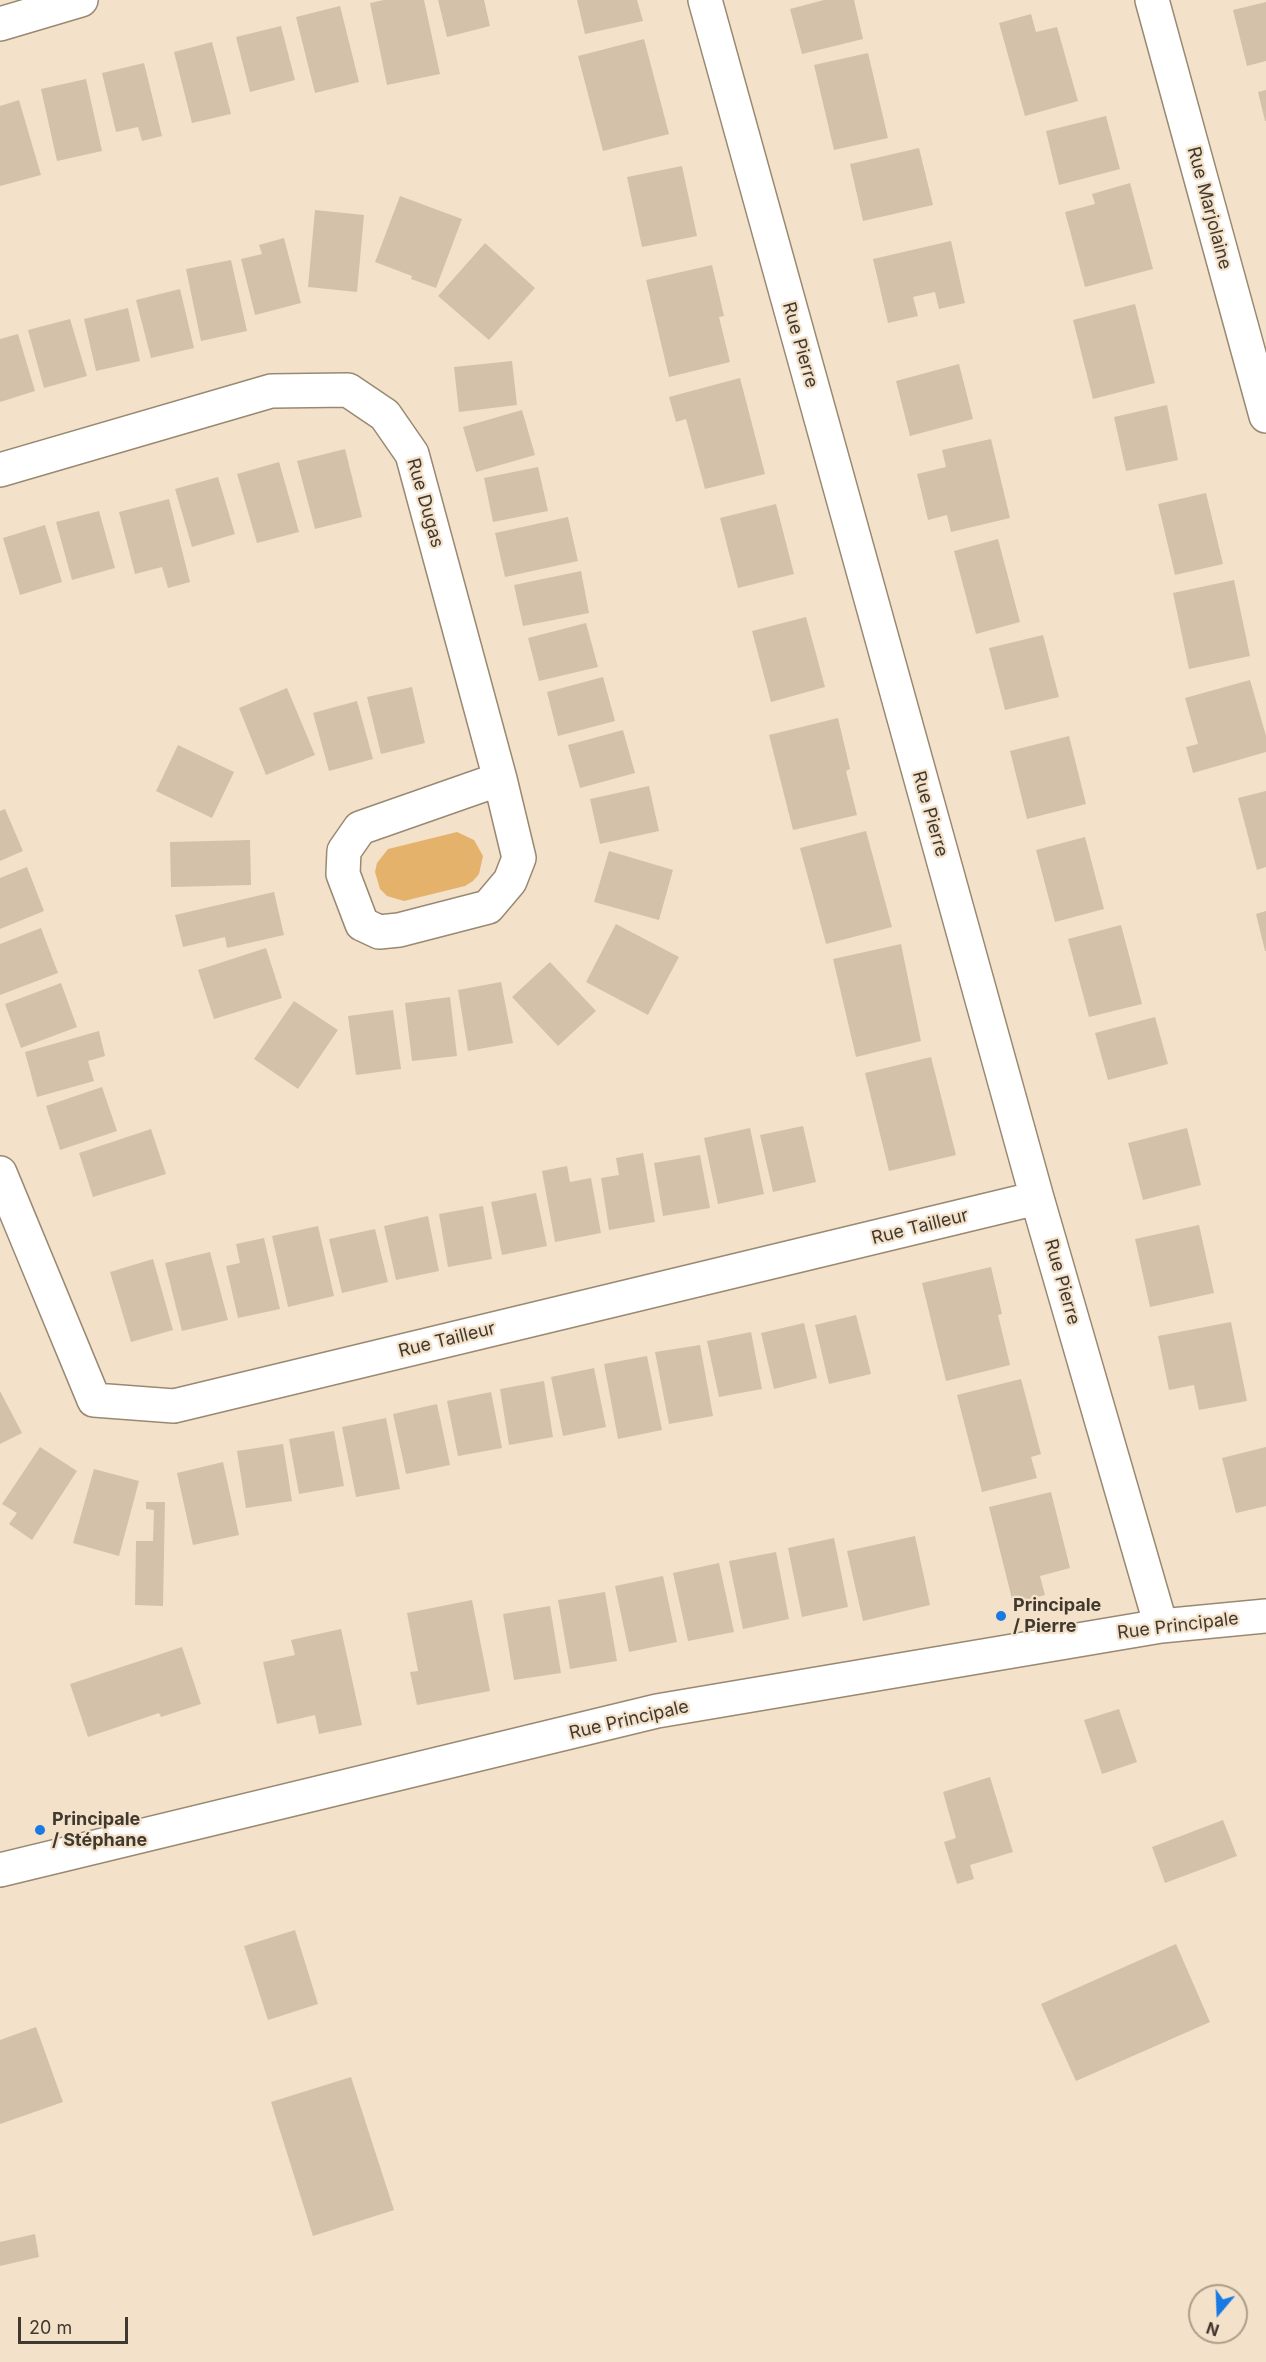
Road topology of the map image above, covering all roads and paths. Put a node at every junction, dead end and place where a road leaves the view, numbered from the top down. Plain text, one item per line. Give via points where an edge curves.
1 (81, 0) edge
2 (705, 0) edge
3 (1152, 0) edge
4 (0, 24) edge
5 (1266, 416) edge
6 (0, 470) edge
7 (500, 779) junction
8 (0, 1173) edge
9 (1037, 1198) junction
10 (1266, 1616) edge
11 (1161, 1626) junction
12 (0, 1870) edge

1 - 4 street
2 - 9 street, Rue Pierre
3 - 5 street, Rue Marjolaine
6 - 7 street, Rue Dugas via 271,391 348,390 385,415 412,454
7 - 7 street, Rue Dugas via 360,828 344,851 343,874 362,924 379,932 399,930 488,907 510,881 519,858
8 - 9 street, Rue Tailleur via 94,1400 174,1406
9 - 11 street, Rue Pierre
10 - 11 street, Rue Principale
11 - 12 street, Rue Principale via 657,1711

